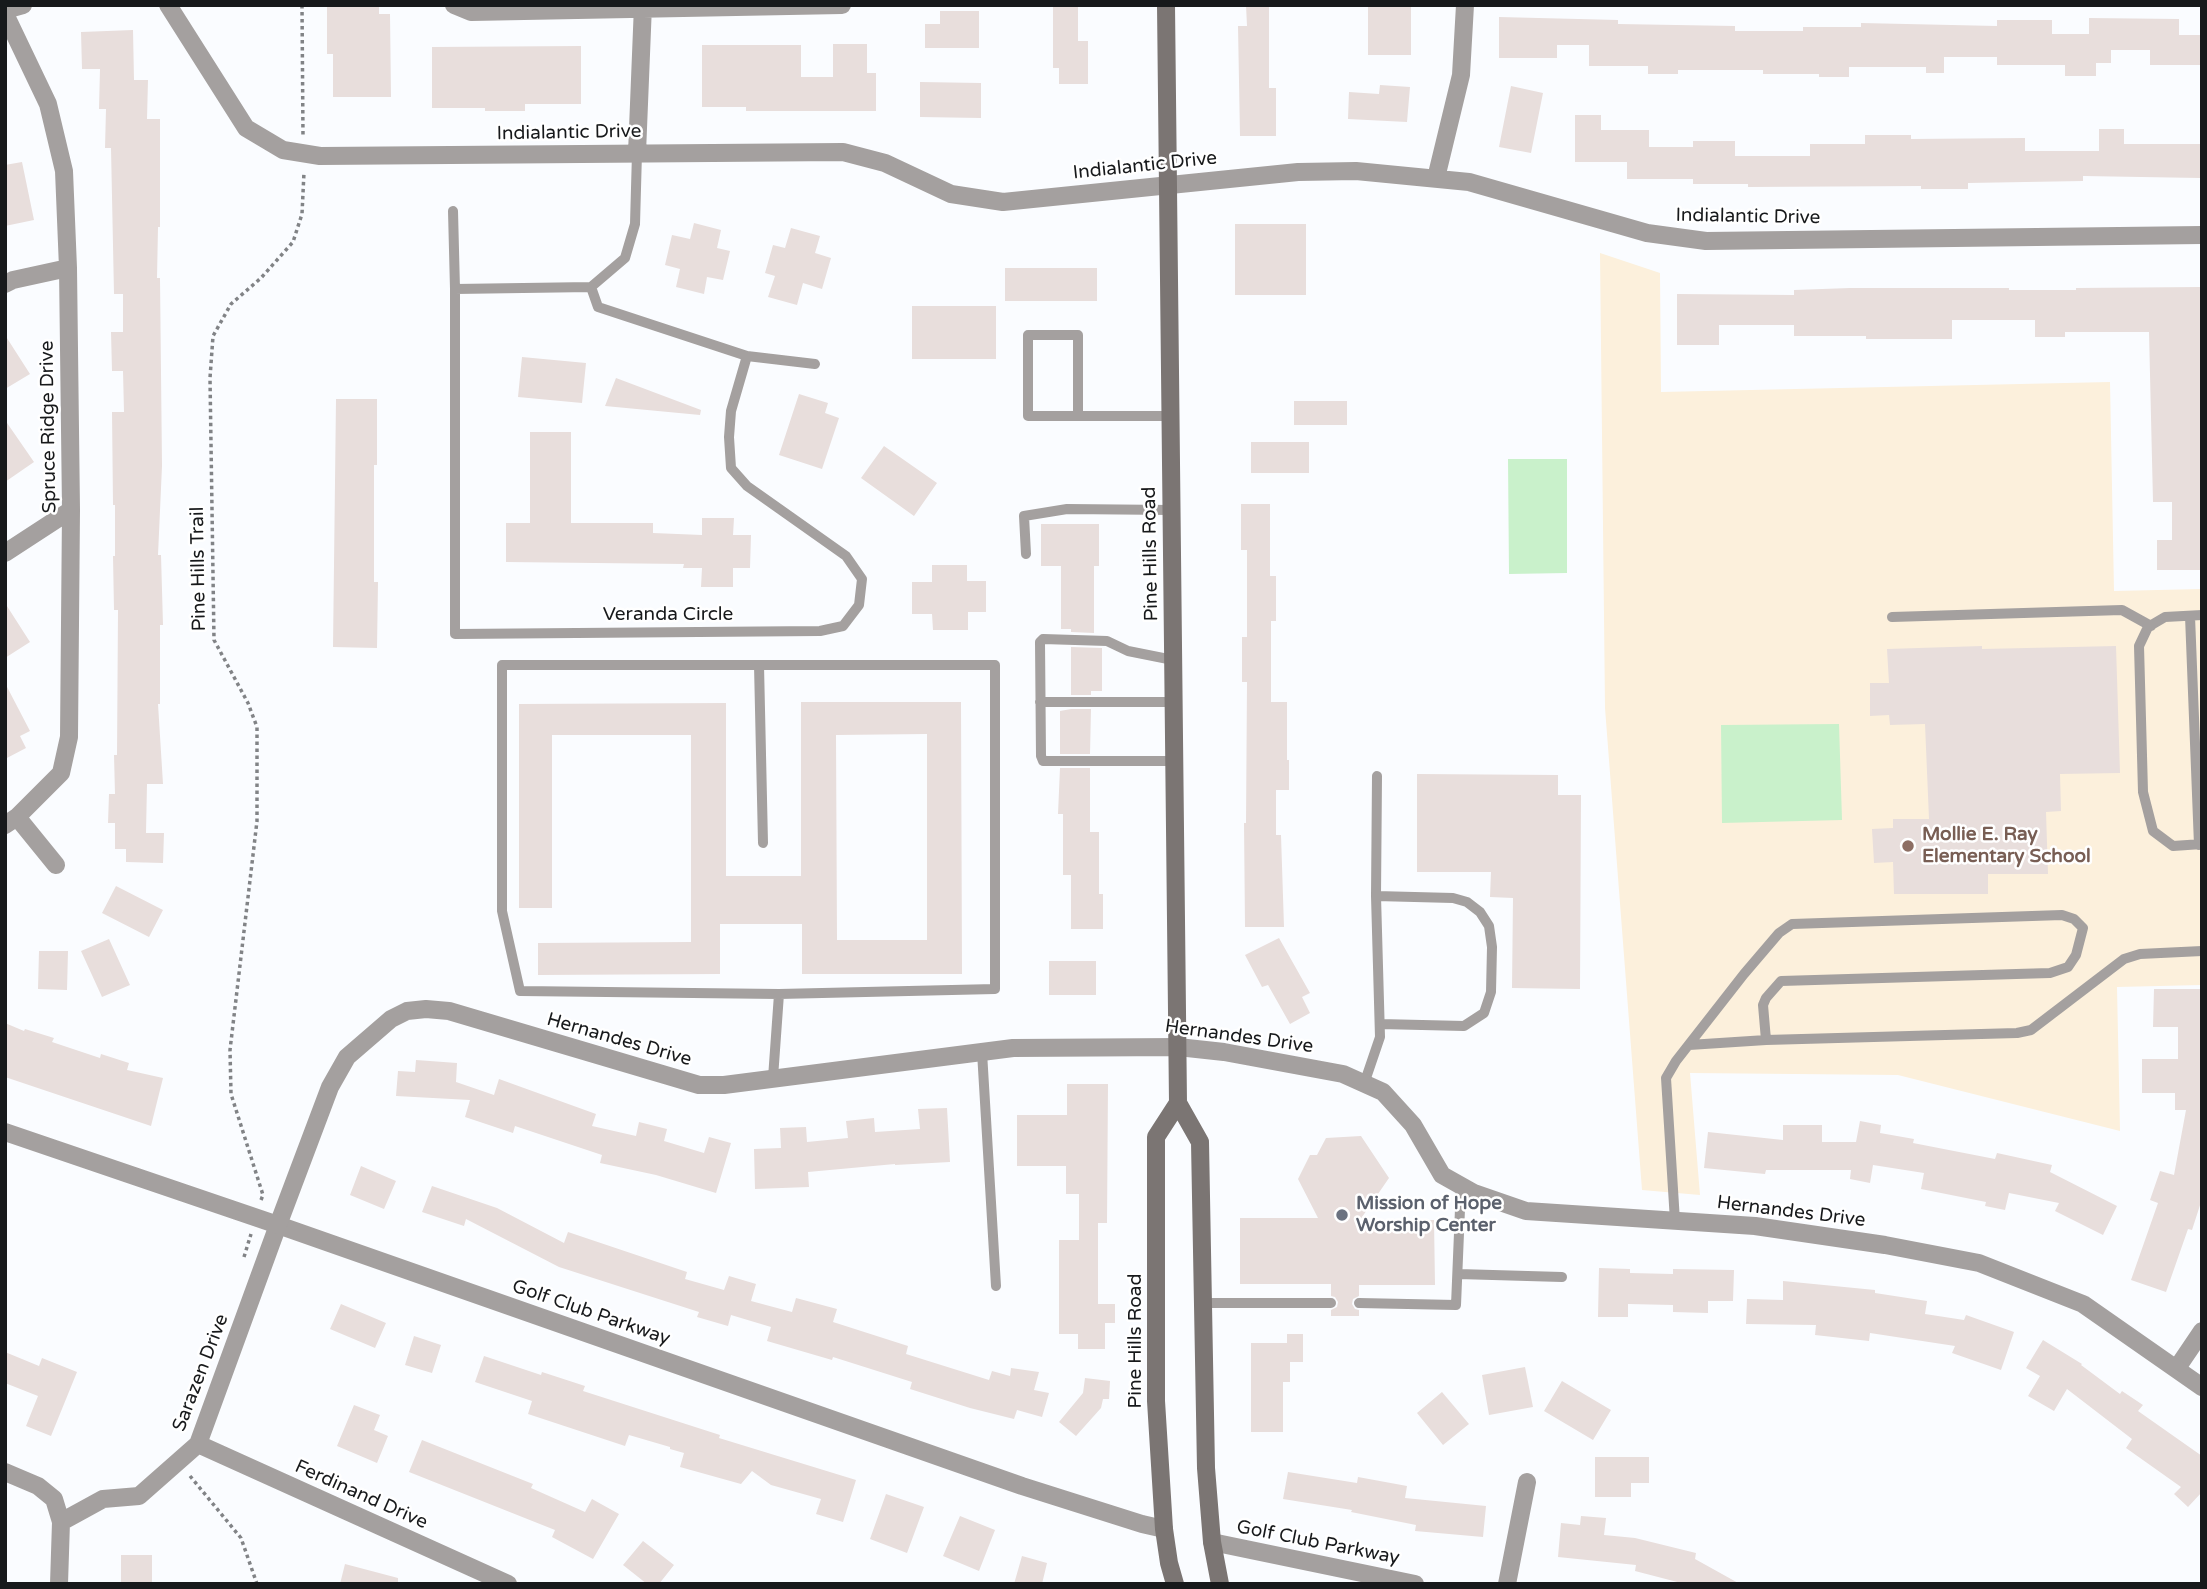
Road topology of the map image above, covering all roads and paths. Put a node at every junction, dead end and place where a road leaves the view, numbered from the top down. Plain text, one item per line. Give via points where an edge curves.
1 (23, 5) edge
2 (168, 5) edge
3 (302, 5) edge
4 (454, 5) edge
5 (842, 5) edge
6 (1166, 5) edge
7 (1465, 5) edge
8 (643, 7) edge
9 (5, 12) edge
10 (303, 135) dead end
11 (637, 153) junction
12 (304, 168) dead end
13 (1436, 177) junction
14 (1168, 184) junction
15 (453, 211) dead end
16 (2202, 235) edge
17 (68, 268) junction
18 (5, 284) edge
19 (591, 286) junction
20 (455, 289) junction
21 (747, 356) junction
22 (815, 364) dead end
23 (1078, 416) junction
24 (1170, 416) junction
25 (71, 510) junction
26 (1172, 510) junction
27 (5, 553) edge
28 (1026, 554) dead end
29 (2202, 615) edge
30 (2189, 616) junction
31 (1892, 617) dead end
32 (2151, 626) junction
33 (1173, 660) junction
34 (759, 665) junction
35 (1041, 702) junction
36 (1174, 702) junction
37 (1175, 761) junction
38 (1377, 776) dead end
39 (11, 821) edge
40 (763, 843) dead end
41 (2200, 844) edge
42 (56, 864) dead end
43 (1376, 896) junction
44 (2202, 951) edge
45 (779, 994) junction
46 (1380, 1024) junction
47 (1766, 1040) junction
48 (1689, 1045) junction
49 (1178, 1047) junction
50 (982, 1052) junction
51 (773, 1078) junction
52 (1364, 1084) junction
53 (1178, 1103) junction
54 (5, 1132) edge
55 (1461, 1185) junction
56 (263, 1195) dead end
57 (1675, 1221) junction
58 (278, 1225) junction
59 (1458, 1274) junction
60 (1562, 1277) dead end
61 (996, 1286) dead end
62 (1203, 1303) junction
63 (1331, 1303) dead end
64 (1359, 1303) dead end
65 (2202, 1331) edge
66 (2177, 1368) junction
67 (2202, 1387) edge
68 (198, 1444) junction
69 (5, 1472) edge
70 (192, 1478) dead end
71 (1527, 1482) dead end
72 (61, 1522) junction
73 (1164, 1529) junction
74 (1212, 1542) junction
75 (59, 1584) edge
76 (257, 1584) edge
77 (508, 1584) edge
78 (1175, 1584) edge
79 (1220, 1584) edge
80 (1415, 1584) edge
81 (1507, 1584) edge

1 - 9 street
2 - 11 street, Indialantic Drive via 246,128 283,150 320,156
3 - 10 path
4 - 8 street via 471,12
5 - 8 street
6 - 14 main road, Pine Hills Road
7 - 13 street via 1461,75
8 - 11 street
9 - 17 street, Spruce Ridge Drive via 48,104 64,171
11 - 14 street, Indialantic Drive via 843,152 885,163 951,194 1003,202
11 - 19 lane via 635,224 625,258
12 - 56 path, Pine Hills Trail via 302,214 293,243 231,304 213,336 210,378 214,640 257,727 257,821 230,1050 231,1094
13 - 14 street, Indialantic Drive via 1332,170
13 - 16 street, Indialantic Drive via 1479,184 1647,233 1706,241
14 - 24 main road, Pine Hills Road
15 - 20 lane
17 - 18 street
17 - 25 street, Spruce Ridge Drive
19 - 20 lane
19 - 21 lane via 598,307
20 - 21 lane, Veranda Circle via 455,634 820,631 844,626 859,605 862,579 846,556 747,486 732,468 732,411
21 - 22 lane
23 - 23 lane via 1078,335 1028,335 1028,416
23 - 24 lane
24 - 26 main road, Pine Hills Road
25 - 27 street
25 - 39 street, Spruce Ridge Drive via 69,737 61,773
26 - 28 lane via 1067,509 1024,516
26 - 33 main road, Pine Hills Road
29 - 30 lane
30 - 32 lane via 2165,617
30 - 41 lane
31 - 32 lane via 2122,610
32 - 41 lane via 2139,646 2143,792 2153,831 2172,846
33 - 35 lane via 1128,651 1107,641 1043,639
33 - 36 main road, Pine Hills Road
34 - 40 lane
34 - 45 lane via 995,665 995,989
34 - 45 lane via 502,665 502,911 520,992
35 - 36 lane
35 - 37 lane via 1043,761
36 - 37 main road, Pine Hills Road
37 - 49 main road, Pine Hills Road
38 - 43 lane
39 - 42 street
43 - 46 lane
43 - 46 lane via 1467,902 1489,926 1492,947 1491,992 1484,1013 1464,1026
44 - 47 lane via 2124,959 2031,1030 2017,1033
45 - 51 lane
46 - 52 lane via 1381,1037
47 - 48 lane
47 - 48 lane via 1763,1005 1781,981 2050,973 2068,967 2083,928 2062,915 1792,924 1779,933
48 - 57 lane via 1666,1078
49 - 50 street, Hernandes Drive
49 - 52 street, Hernandes Drive via 1343,1074
49 - 53 main road, Pine Hills Road
50 - 51 street, Hernandes Drive
50 - 61 lane
51 - 58 street, Hernandes Drive via 699,1085 449,1011 407,1011 391,1019 347,1058 330,1087
52 - 55 street, Hernandes Drive via 1383,1092 1413,1125 1442,1175
53 - 62 main road, Pine Hills Road via 1200,1142
53 - 73 main road, Pine Hills Road via 1156,1137 1156,1401
54 - 58 street, Golf Club Parkway
55 - 57 street, Hernandes Drive via 1526,1211
55 - 59 lane
57 - 66 street, Hernandes Drive via 1781,1230 1979,1263 2083,1304
58 - 68 street, Sarazen Drive
58 - 73 street, Golf Club Parkway via 1022,1486
59 - 60 lane
59 - 64 lane via 1456,1305
62 - 63 lane
62 - 74 main road, Pine Hills Road
65 - 66 street
66 - 67 street, Hernandes Drive
68 - 72 street, Sarazen Drive via 139,1496 103,1499
68 - 77 street, Ferdinand Drive
69 - 72 street via 38,1486 54,1499
70 - 76 path via 241,1538
71 - 81 street
72 - 75 street
73 - 78 main road, Pine Hills Road
74 - 79 main road, Pine Hills Road
74 - 80 street, Golf Club Parkway

